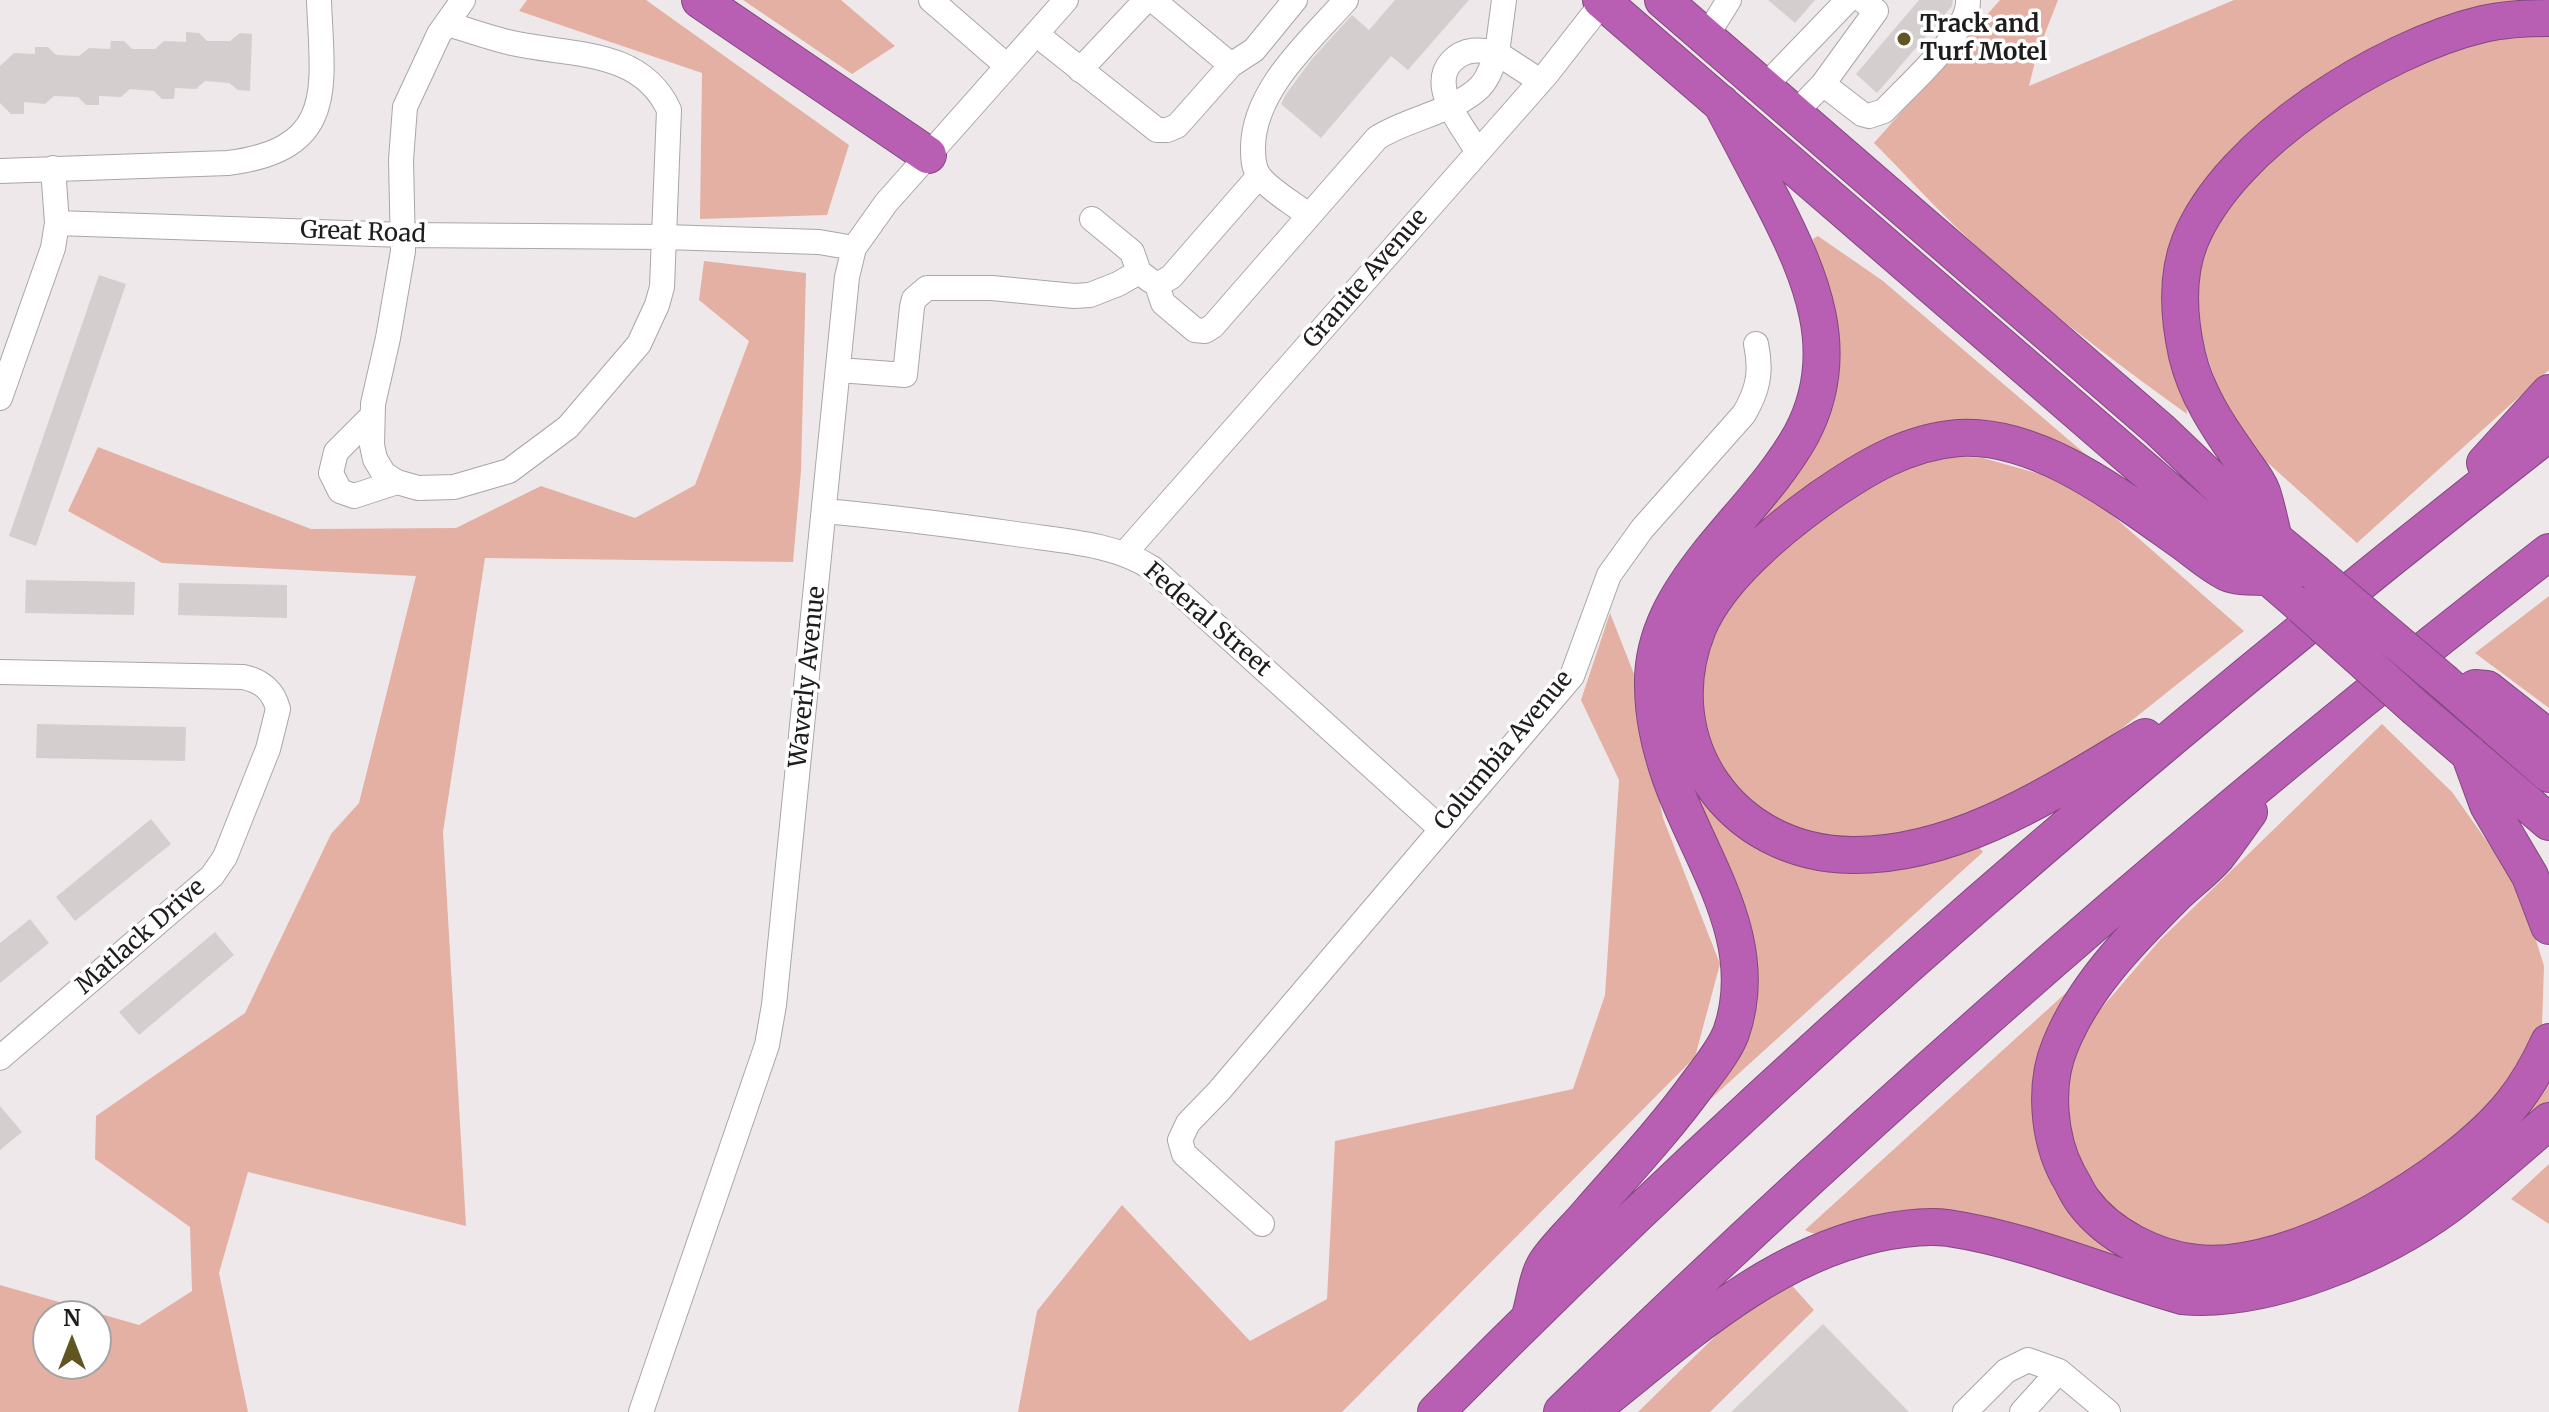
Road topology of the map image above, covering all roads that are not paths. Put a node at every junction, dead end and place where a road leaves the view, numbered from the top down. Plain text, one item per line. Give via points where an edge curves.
1 (319, 0) edge
2 (463, 0) edge
3 (700, 0) edge
4 (931, 0) edge
5 (1066, 0) edge
6 (1146, 0) edge
7 (1153, 0) edge
8 (1295, 0) edge
9 (1346, 0) edge
10 (1504, 0) edge
11 (1663, 0) edge
12 (1729, 0) edge
13 (1848, 0) edge
14 (1862, 0) edge
15 (1968, 0) edge
16 (1602, 1) edge
17 (2549, 18) edge
18 (447, 24) junction
19 (1036, 34) junction
20 (1706, 37) junction
21 (1497, 53) junction
22 (1231, 65) junction
23 (1007, 66) junction
24 (1080, 70) junction
25 (1540, 81) junction
26 (1823, 84) junction
27 (1764, 87) junction
28 (1721, 103) junction
29 (1450, 105) junction
30 (1795, 113) junction
31 (1478, 152) junction
32 (928, 155) junction
33 (53, 168) junction
34 (0, 171) edge
35 (1259, 176) junction
36 (1308, 215) junction
37 (1092, 219) dead end
38 (57, 223) junction
39 (404, 235) junction
40 (665, 237) junction
41 (854, 248) junction
42 (1148, 278) junction
43 (1756, 344) dead end
44 (839, 370) junction
45 (2549, 393) edge
46 (0, 398) edge
47 (372, 416) junction
48 (2549, 433) edge
49 (397, 482) junction
50 (825, 511) junction
51 (2429, 527) junction
52 (2274, 539) junction
53 (2549, 552) edge
54 (1125, 553) junction
55 (2549, 563) edge
56 (2268, 577) junction
57 (2501, 589) junction
58 (0, 672) edge
59 (2239, 681) junction
60 (2445, 683) junction
61 (2549, 738) edge
62 (2469, 753) junction
63 (2283, 765) junction
64 (2549, 774) edge
65 (2549, 822) edge
66 (1440, 828) junction
67 (2549, 926) edge
68 (2549, 1042) edge
69 (0, 1058) edge
70 (2549, 1121) edge
71 (1262, 1224) dead end
72 (1530, 1316) junction
73 (2059, 1371) junction
74 (641, 1412) edge
75 (1436, 1412) edge
76 (1562, 1412) edge
77 (1589, 1412) edge
78 (1965, 1412) edge
79 (2022, 1412) edge
80 (2108, 1412) edge

1 - 33 street via 321,99 313,120 288,144 254,160 228,163
2 - 18 street
3 - 32 highway
4 - 23 street
5 - 19 street, Waverly Avenue
6 - 24 street
7 - 22 street
8 - 22 street via 1254,50
9 - 35 street via 1269,94 1253,142
10 - 21 street
11 - 20 highway
12 - 20 street
13 - 27 street
14 - 26 street via 1876,11
15 - 26 street via 1956,35 1884,111 1862,114
16 - 25 street, Granite Avenue
16 - 28 highway
17 - 52 highway via 2459,31 2361,74 2318,101 2244,163 2201,218 2183,267 2187,356 2203,401 2261,490
18 - 39 street via 405,107
18 - 40 street via 513,43 606,58 640,73 669,110
19 - 23 street, Waverly Avenue
19 - 24 street
20 - 27 highway
21 - 25 street
21 - 29 street via 1480,87
21 - 29 street via 1468,51 1456,56 1444,75
22 - 24 street via 1177,126 1162,131
23 - 32 street, Waverly Avenue
25 - 31 street, Granite Avenue
26 - 30 street
27 - 30 highway
28 - 56 highway
28 - 72 highway via 1796,248 1821,329 1814,405 1800,436 1676,599 1655,660 1656,730 1728,914 1742,992 1729,1038 1706,1073 1544,1265
29 - 31 street
29 - 36 street via 1377,138
30 - 52 highway via 2160,430
31 - 54 street, Granite Avenue
32 - 41 street, Waverly Avenue
33 - 34 street
33 - 38 street
35 - 36 street
35 - 42 street via 1171,277
36 - 42 street via 1205,331 1195,330 1163,303
37 - 42 street via 1132,252
38 - 39 street, Great Road
38 - 46 street
39 - 40 street, Great Road
39 - 47 street
40 - 41 street, Great Road
40 - 49 street via 662,287 649,325 626,362 568,427 509,471 454,487 418,488
41 - 44 street, Waverly Avenue
42 - 44 street via 1074,296 927,288 914,299 905,375
43 - 66 street, Columbia Avenue via 1761,367 1744,414 1642,529 1609,575 1572,676
44 - 50 street, Waverly Avenue
45 - 51 highway
47 - 49 street via 375,459
47 - 49 street via 336,452 331,473 340,491 354,496
48 - 51 highway
50 - 54 street, Federal Street
50 - 74 street, Waverly Avenue via 767,1045
51 - 59 highway
52 - 60 highway, bridge
53 - 57 highway
54 - 66 street, Federal Street via 1152,568
55 - 57 highway
56 - 59 highway via 2230,575 2111,491 2036,453 1962,438 1921,444 1842,484 1803,511 1737,571 1699,626 1687,665 1684,705 1699,762 1731,808 1762,832 1796,848 1851,855 1932,843 2017,811
56 - 62 highway, bridge
57 - 63 highway
58 - 69 street, Matlack Drive via 243,677 269,688 278,709 268,749 225,857 212,876
59 - 72 highway via 1962,916 1701,1152
60 - 61 highway via 2487,689
60 - 64 highway
62 - 65 highway
62 - 67 highway via 2488,805 2530,876
63 - 68 highway via 2215,858 2106,970 2059,1048 2050,1088 2052,1129 2064,1168 2084,1202 2110,1228 2177,1260 2219,1264 2298,1245 2411,1190 2468,1147 2510,1106
63 - 76 highway via 1837,1151
66 - 71 street, Columbia Avenue via 1188,1123 1180,1140 1184,1154
70 - 77 highway via 2448,1205 2406,1232 2321,1272 2232,1296 2182,1296 1990,1236 1945,1228 1896,1229 1847,1241 1798,1260 1751,1288
72 - 75 highway
73 - 78 street via 2028,1360 2006,1371
73 - 79 street
73 - 80 street

